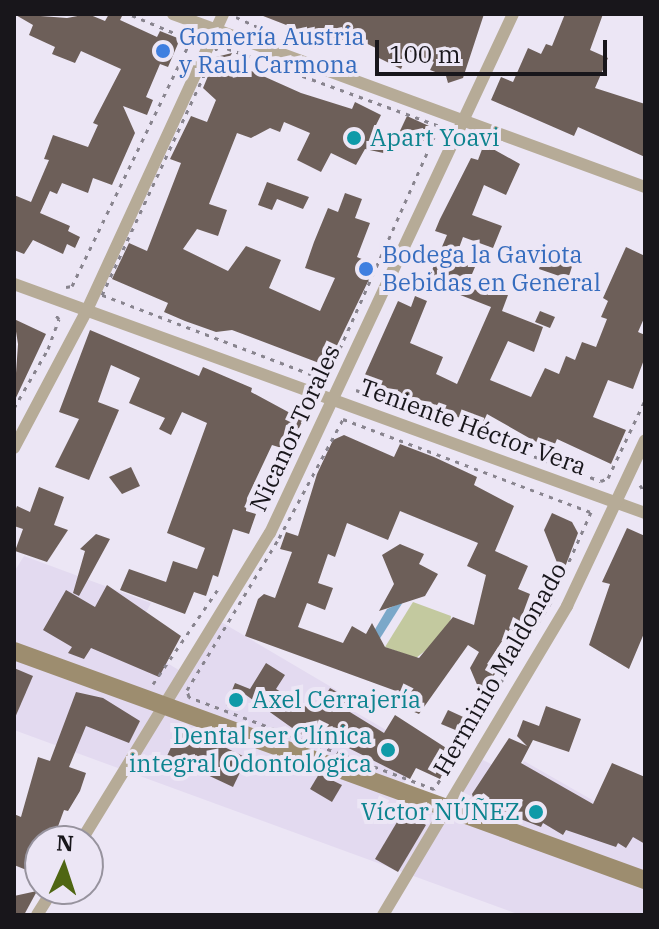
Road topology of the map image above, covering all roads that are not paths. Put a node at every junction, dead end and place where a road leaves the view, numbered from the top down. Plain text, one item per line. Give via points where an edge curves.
1 (173, 14) edge
2 (223, 14) edge
3 (513, 14) edge
4 (215, 30) junction
5 (463, 120) junction
6 (645, 187) edge
7 (14, 284) edge
8 (87, 310) junction
9 (333, 398) junction
10 (645, 440) edge
11 (14, 448) edge
12 (615, 502) junction
13 (645, 513) edge
14 (14, 651) edge
15 (162, 706) junction
16 (445, 805) junction
17 (91, 825) edge
18 (645, 880) edge
19 (383, 915) edge

1 - 4 street
2 - 4 street
3 - 5 street, Nicanor Torales
4 - 5 street
4 - 8 street
5 - 6 street
5 - 9 street, Nicanor Torales
7 - 8 street, Teniente Héctor Vera
8 - 9 street, Teniente Héctor Vera
8 - 11 street
9 - 12 street, Teniente Héctor Vera
9 - 15 street, Nicanor Torales via 270,533
10 - 12 street, Herminio Maldonado
12 - 13 street, Teniente Héctor Vera
12 - 16 street, Herminio Maldonado via 567,606
14 - 15 main road
15 - 16 main road
15 - 17 street, Nicanor Torales
16 - 18 main road
16 - 19 street, Herminio Maldonado

